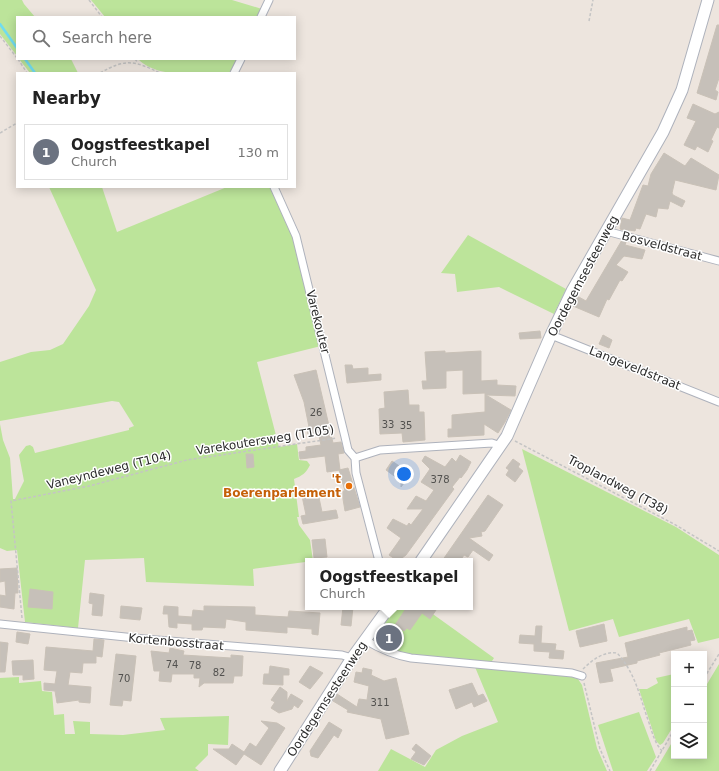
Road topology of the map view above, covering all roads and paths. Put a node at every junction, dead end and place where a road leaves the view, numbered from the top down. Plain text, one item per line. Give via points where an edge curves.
1 (89, 0) edge
2 (269, 0) edge
3 (593, 0) edge
4 (708, 0) edge
5 (101, 16) edge
6 (261, 16) edge
7 (589, 21) dead end
8 (0, 36) edge
9 (16, 58) edge
10 (18, 60) edge
11 (240, 60) edge
12 (138, 62) joint
13 (26, 72) edge
14 (102, 72) edge
15 (158, 72) edge
16 (234, 72) edge
17 (16, 124) edge
18 (0, 134) edge
19 (274, 188) edge
20 (606, 231) junction
21 (719, 262) edge
22 (551, 335) junction
23 (719, 402) edge
24 (507, 436) junction
25 (345, 437) junction
26 (501, 446) junction
27 (355, 458) junction
28 (187, 460) joint
29 (719, 551) edge
30 (378, 558) edge
31 (423, 558) edge
32 (387, 610) edge
33 (0, 624) edge
34 (22, 626) junction
35 (365, 640) junction
36 (719, 654) edge
37 (352, 658) junction
38 (707, 673) edge
39 (579, 675) junction
40 (671, 735) edge
41 (662, 751) junction
42 (280, 771) edge
43 (610, 771) edge
44 (650, 771) edge

1 - 5 path
2 - 6 street
3 - 7 path
4 - 20 street, Oordegemsesteenweg via 682,90 663,132
8 - 9 path
10 - 13 path
11 - 16 street
12 - 14 path via 124,63
12 - 15 path
17 - 18 path
19 - 25 street, Varekouter via 296,236
20 - 21 street, Bosveldstraat
20 - 22 street, Oordegemsesteenweg via 572,291
22 - 23 street, Langeveldstraat
22 - 24 street, Oordegemsesteenweg
24 - 26 street, Oordegemsesteenweg
24 - 29 path, Troplandweg (T38) via 674,524
25 - 27 street, Varekouter via 348,450
25 - 28 path, Varekoutersweg (T105)
26 - 27 street via 492,443 380,450
26 - 31 street, Oordegemsesteenweg
27 - 30 street, Varekouter via 356,473
28 - 34 path, Vaneyndeweg (T104) via 89,486 12,501
32 - 35 street, Oordegemsesteenweg
33 - 34 street, Kortenbosstraat
34 - 37 street, Kortenbosstraat via 342,655
35 - 37 street, Oordegemsesteenweg
35 - 39 street via 382,650 403,657
36 - 38 path
37 - 42 street, Oordegemsesteenweg
39 - 41 path via 597,657 618,653 635,681 656,745
39 - 43 path via 600,749
40 - 41 path
41 - 44 path

